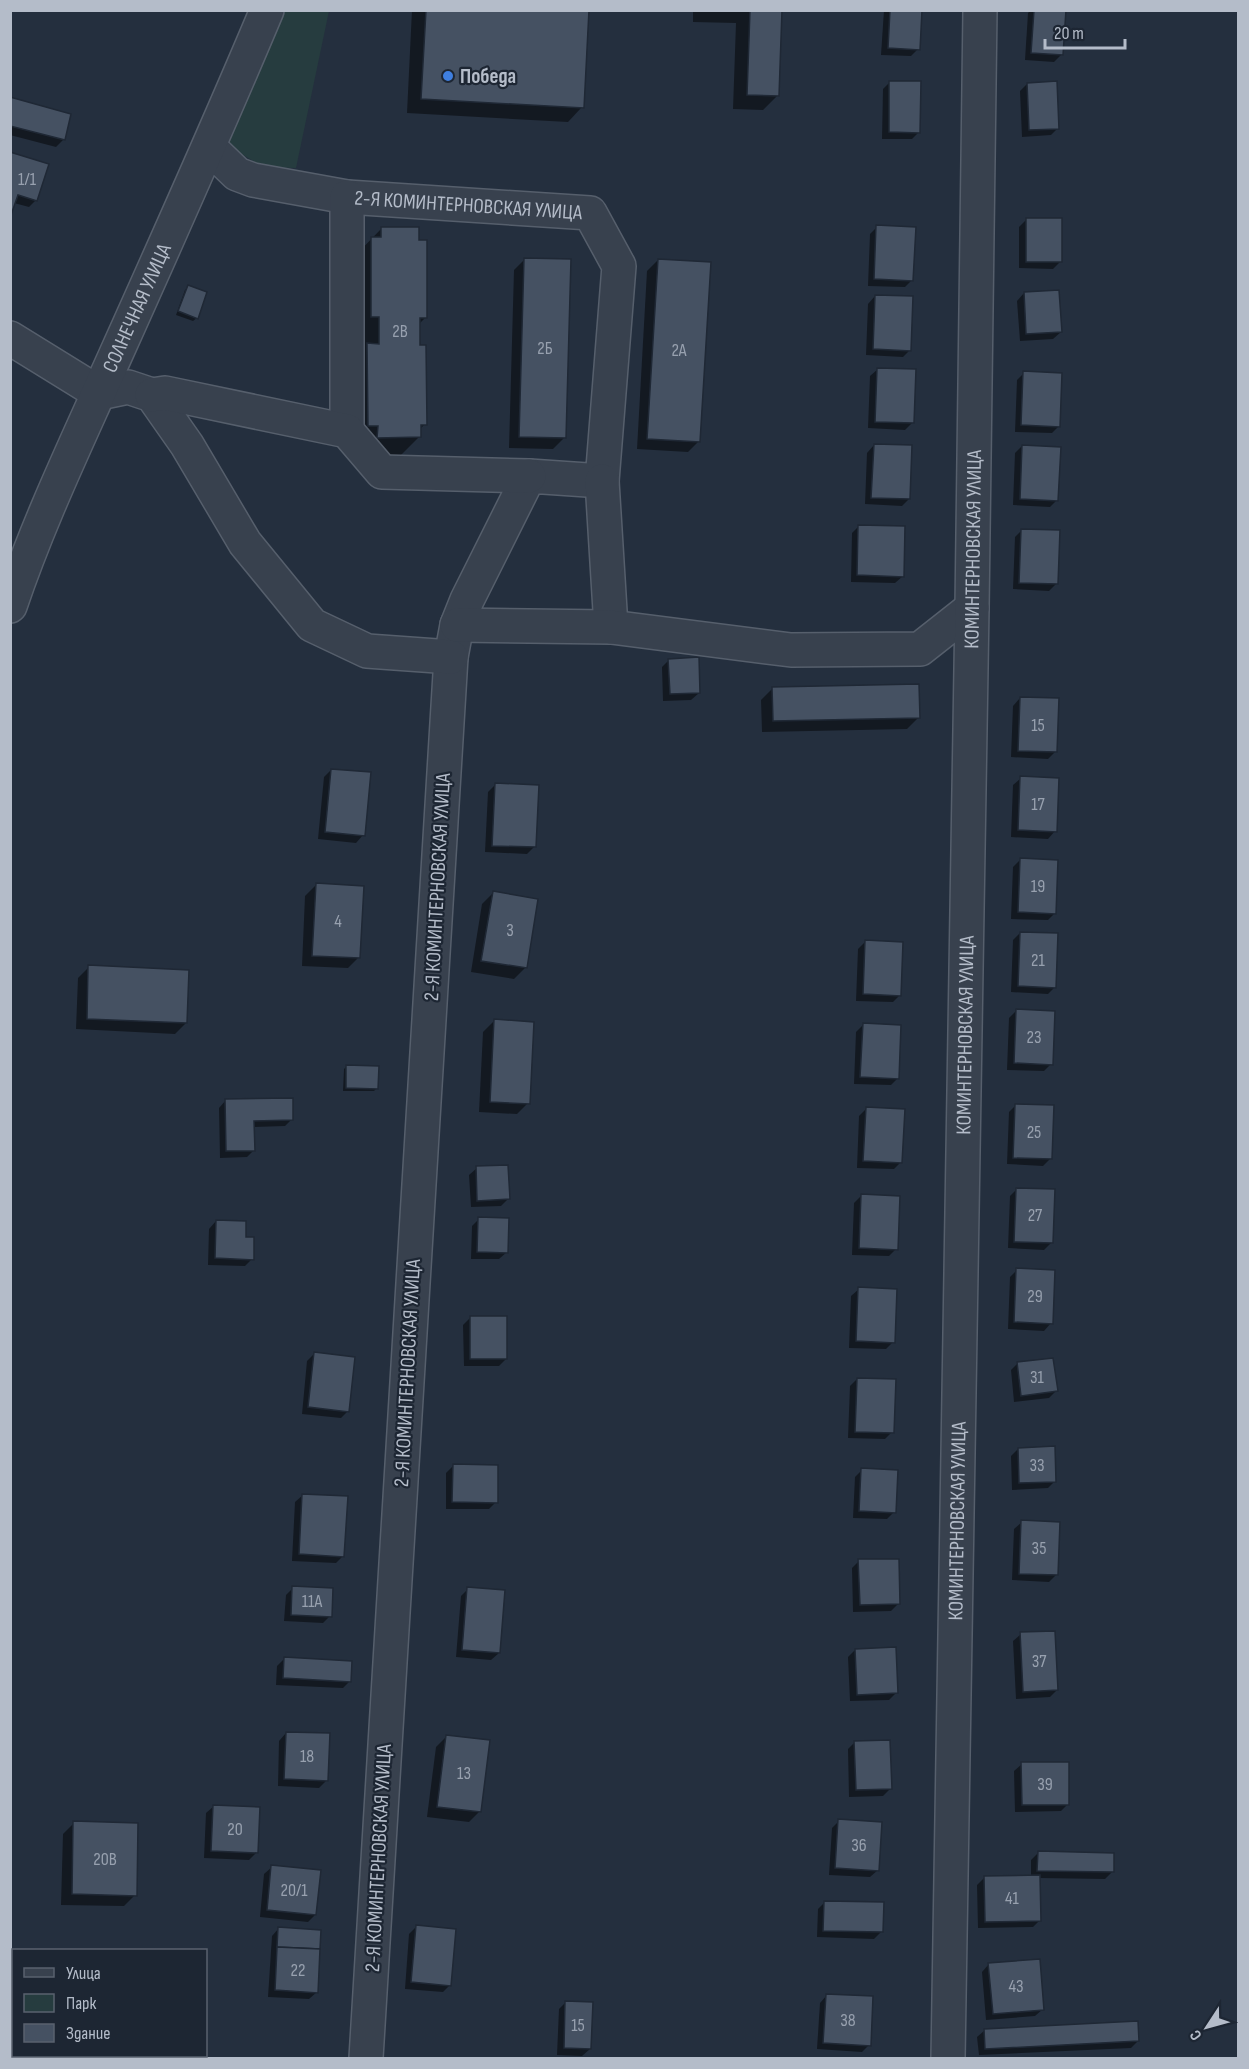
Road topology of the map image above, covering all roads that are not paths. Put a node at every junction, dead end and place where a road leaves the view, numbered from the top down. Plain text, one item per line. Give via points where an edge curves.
1 (267, 10) edge
2 (980, 10) edge
3 (209, 147) junction
4 (347, 197) junction
5 (10, 338) edge
6 (99, 393) junction
7 (152, 395) junction
8 (347, 431) junction
9 (529, 476) junction
10 (603, 481) junction
11 (10, 606) edge
12 (972, 608) junction
13 (457, 625) junction
14 (611, 627) junction
15 (451, 657) junction
16 (366, 2058) edge
17 (948, 2058) edge

1 - 3 street, СОЛНЕЧНАЯ УЛИЦА
2 - 12 street, КОМИНТЕРНОВСКАЯ УЛИЦА
3 - 4 street, 2-Я КОМИНТЕРНОВСКАЯ УЛИЦА via 237,174 253,180
3 - 6 street, СОЛНЕЧНАЯ УЛИЦА
4 - 8 street
4 - 10 street, 2-Я КОМИНТЕРНОВСКАЯ УЛИЦА via 590,213 619,266
5 - 6 street
6 - 7 street via 128,387
6 - 11 street, СОЛНЕЧНАЯ УЛИЦА via 58,482
7 - 8 street via 165,393
7 - 15 street via 187,445 245,543 312,625 367,651
8 - 9 street via 382,472
9 - 10 street
9 - 13 street, 2-Я КОМИНТЕРНОВСКАЯ УЛИЦА
10 - 14 street
12 - 14 street via 920,649 791,650
12 - 17 street, КОМИНТЕРНОВСКАЯ УЛИЦА
13 - 14 street
13 - 15 street, 2-Я КОМИНТЕРНОВСКАЯ УЛИЦА
15 - 16 street, 2-Я КОМИНТЕРНОВСКАЯ УЛИЦА

